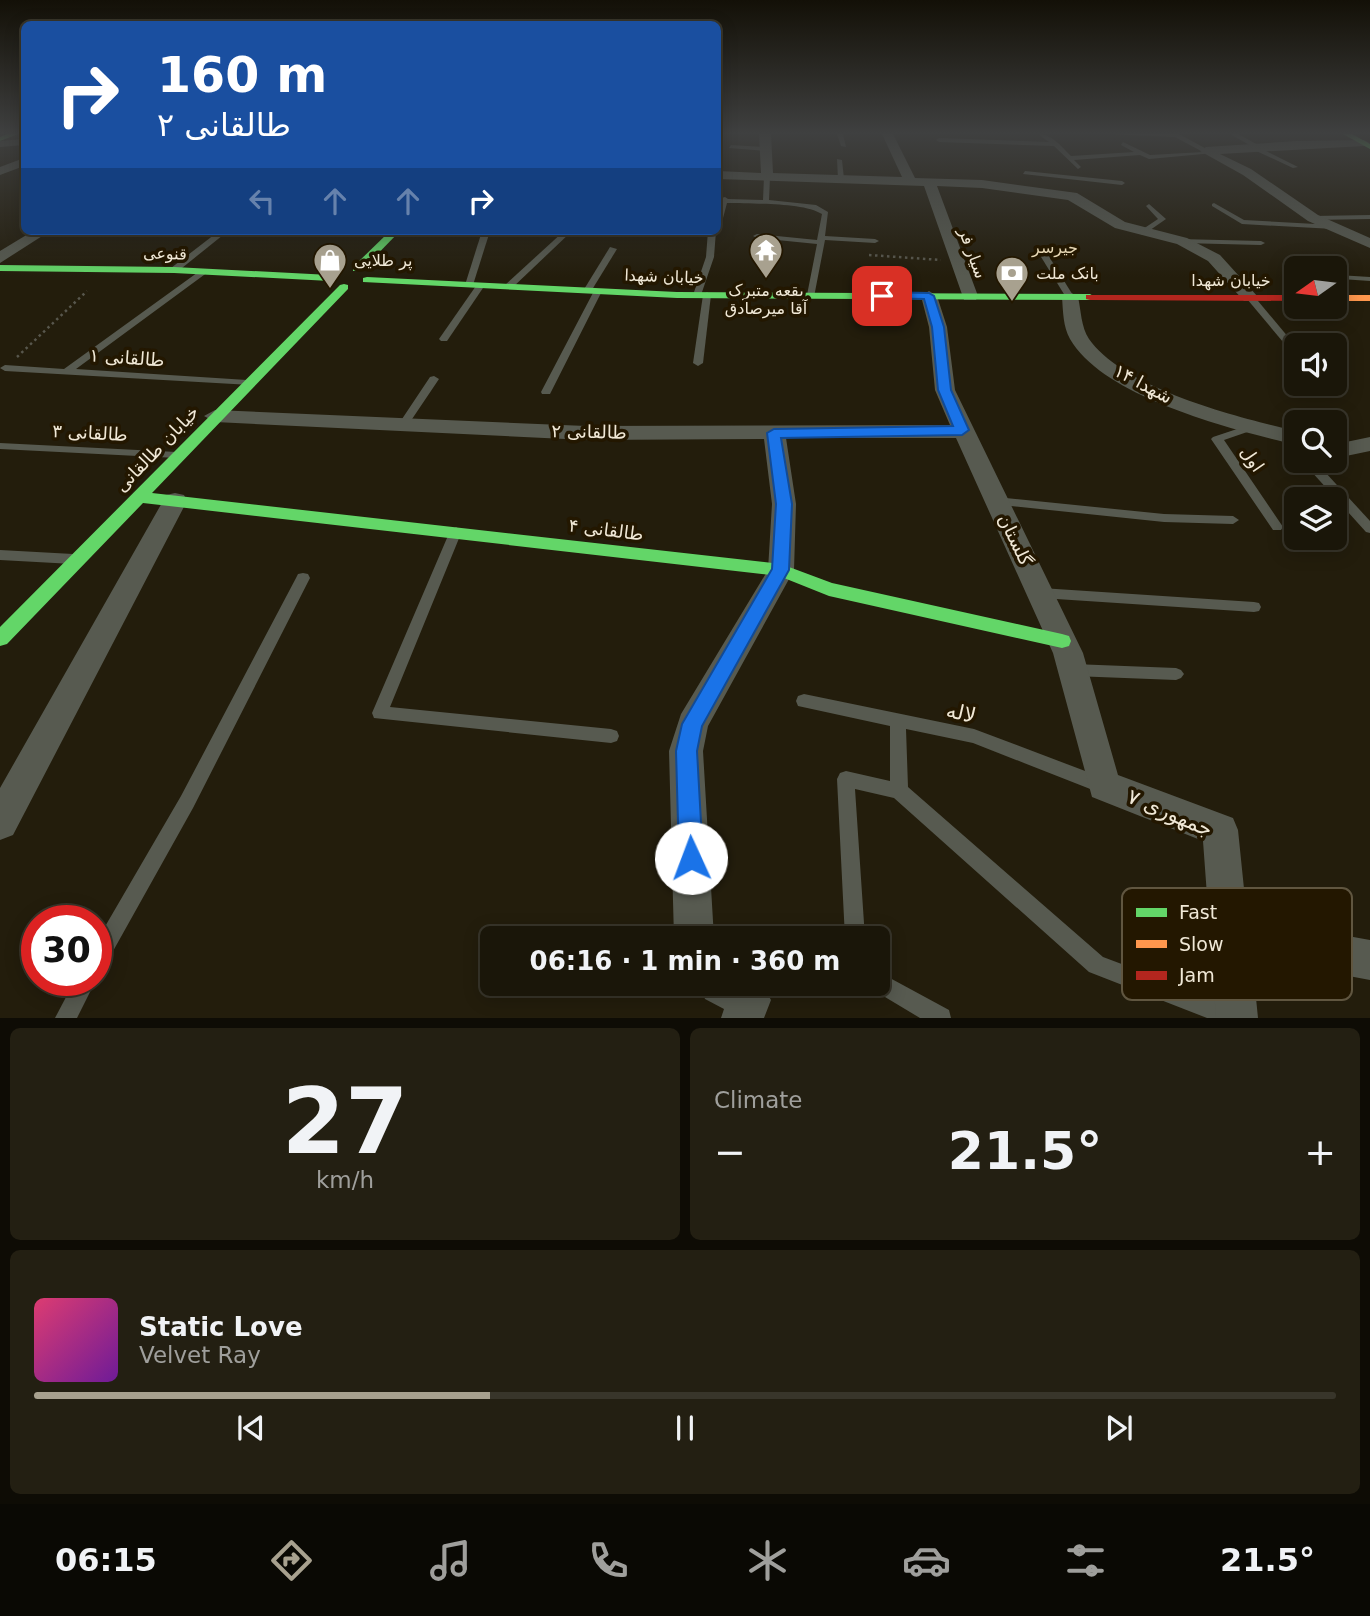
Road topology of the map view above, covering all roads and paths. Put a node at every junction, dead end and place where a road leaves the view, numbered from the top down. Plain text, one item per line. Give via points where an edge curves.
1 (767, 182) edge
2 (899, 182) edge
3 (911, 182) joint
4 (1044, 182) edge
5 (1261, 182) edge
6 (929, 183) junction
7 (1122, 183) dead end
8 (1052, 185) junction
9 (721, 200) edge
10 (766, 202) junction
11 (1214, 205) dead end
12 (1149, 206) dead end
13 (721, 217) dead end
14 (1370, 217) edge
15 (1313, 218) junction
16 (1334, 227) junction
17 (1143, 233) junction
18 (37, 235) edge
19 (219, 235) edge
20 (390, 235) edge
21 (485, 235) edge
22 (564, 235) edge
23 (712, 235) edge
24 (757, 236) dead end
25 (821, 240) junction
26 (875, 241) dead end
27 (1182, 241) junction
28 (1261, 243) dead end
29 (1370, 243) edge
30 (613, 249) dead end
31 (819, 251) junction
32 (1042, 252) dead end
33 (0, 258) edge
34 (958, 261) junction
35 (0, 268) edge
36 (173, 270) junction
37 (204, 272) junction
38 (362, 275) junction
39 (1348, 277) edge
40 (330, 278) junction
41 (1370, 279) edge
42 (475, 285) junction
43 (344, 287) junction
44 (508, 287) junction
45 (592, 291) junction
46 (88, 292) dead end
47 (702, 295) junction
48 (811, 295) junction
49 (929, 296) junction
50 (970, 296) junction
51 (1070, 297) junction
52 (1250, 297) junction
53 (1284, 298) edge
54 (1348, 298) edge
55 (1370, 298) edge
56 (1284, 338) edge
57 (444, 339) dead end
58 (698, 363) dead end
59 (5, 368) joint
60 (66, 372) junction
61 (434, 379) dead end
62 (247, 383) junction
63 (546, 392) dead end
64 (215, 416) junction
65 (403, 425) junction
66 (1249, 428) junction
67 (962, 430) junction
68 (774, 433) junction
69 (1284, 438) edge
70 (0, 446) edge
71 (1368, 447) edge
72 (1347, 449) edge
73 (178, 455) junction
74 (1319, 473) edge
75 (138, 497) junction
76 (176, 502) junction
77 (996, 502) junction
78 (1233, 520) dead end
79 (1277, 527) dead end
80 (1370, 529) edge
81 (457, 531) junction
82 (0, 555) edge
83 (77, 560) junction
84 (781, 570) junction
85 (303, 578) dead end
86 (1040, 593) junction
87 (1254, 607) dead end
88 (0, 639) edge
89 (1062, 641) junction
90 (1073, 670) junction
91 (1176, 674) dead end
92 (804, 701) dead end
93 (898, 721) junction
94 (611, 736) dead end
95 (1104, 786) junction
96 (899, 791) junction
97 (0, 822) edge
98 (1225, 888) edge
99 (693, 926) edge
100 (854, 926) edge
101 (112, 934) edge
102 (1352, 957) edge
103 (1370, 960) edge
104 (1122, 975) edge
105 (890, 988) edge
106 (77, 996) edge
107 (744, 996) edge
108 (1190, 1000) edge
109 (65, 1017) edge
110 (742, 1017) edge
111 (941, 1017) edge
112 (1236, 1017) edge

1 - 10 lane
2 - 3 street
3 - 6 street
4 - 8 lane
5 - 15 street
6 - 8 street
6 - 34 street, سیار فر
7 - 8 lane
8 - 17 street via 1120,225
9 - 10 lane
9 - 13 lane
10 - 25 lane via 823,209
11 - 16 lane via 1242,222
12 - 17 lane via 1162,219
14 - 15 lane
15 - 16 street
16 - 29 street
17 - 27 street
18 - 33 street
19 - 36 lane
20 - 38 main road
21 - 42 lane
22 - 44 lane
23 - 47 lane
24 - 25 lane
25 - 26 lane
25 - 31 lane
27 - 28 lane
27 - 52 street via 1214,258
30 - 45 lane
31 - 34 path
31 - 48 lane
32 - 51 lane
34 - 50 street, سیار فر
35 - 36 main road, قنوعی
36 - 37 main road, قنوعی
37 - 40 main road, قنوعی
37 - 60 lane
38 - 40 main road via 339,272
38 - 42 main road, خیابان شهدا
38 - 43 main road
39 - 41 lane
40 - 43 main road via 330,284
42 - 44 main road, خیابان شهدا
42 - 57 lane
43 - 62 main road, خیابان طالقانی
44 - 45 main road, خیابان شهدا
45 - 47 main road, خیابان شهدا
45 - 63 lane
46 - 59 path
47 - 48 main road, خیابان شهدا
47 - 58 lane
48 - 49 main road, خیابان شهدا
49 - 50 main road, خیابان شهدا
49 - 67 street, گلستان via 938,327 945,390
50 - 51 main road, خیابان شهدا
51 - 52 main road, خیابان شهدا
51 - 66 street, شهدا ۱۴ via 1078,338 1099,360 1155,394
52 - 53 main road, خیابان شهدا
52 - 56 lane
54 - 55 main road
59 - 60 lane, طالقانی ۱
60 - 62 lane, طالقانی ۱
61 - 65 lane
62 - 64 main road, خیابان طالقانی
64 - 65 street, طالقانی ۲
64 - 73 main road, خیابان طالقانی
65 - 68 street, طالقانی ۲ via 586,433
66 - 69 street, شهدا ۱۴
66 - 79 lane, اول via 1217,439
67 - 68 street, طالقانی ۲
67 - 77 street, گلستان
68 - 84 street via 784,504
70 - 73 lane, طالقانی ۳
71 - 72 street
73 - 75 main road, خیابان طالقانی
74 - 80 lane
75 - 76 main road, طالقانی ۴
75 - 83 main road, خیابان طالقانی
76 - 81 main road, طالقانی ۴
76 - 97 street
77 - 78 lane
77 - 86 street, گلستان
81 - 84 main road, طالقانی ۴
81 - 94 lane via 380,713
82 - 83 lane
83 - 88 main road, خیابان طالقانی
84 - 89 main road, طالقانی ۴ via 829,589
84 - 99 street via 692,724 686,751
85 - 101 lane via 187,802
86 - 87 lane
86 - 89 street, گلستان
89 - 90 street, گلستان
90 - 91 lane
90 - 95 street, گلستان
92 - 93 lane, لاله
93 - 95 lane, لاله via 974,736
93 - 96 lane
95 - 98 street, جمهوری ۷ via 1220,830
96 - 100 lane via 845,779
96 - 104 lane via 1096,965
102 - 103 street
105 - 111 lane
106 - 109 lane
107 - 110 street via 750,999
108 - 112 lane

